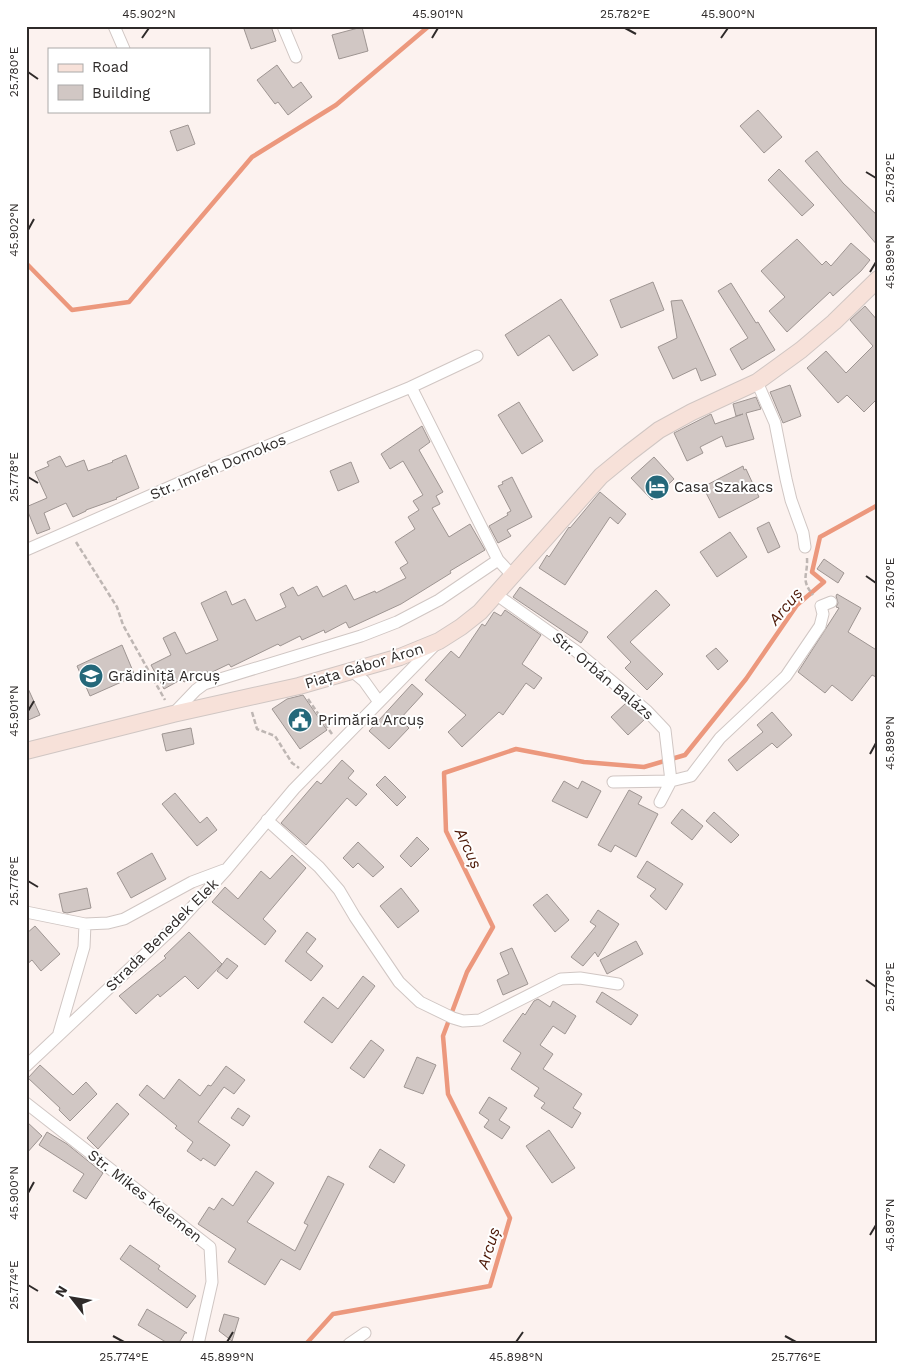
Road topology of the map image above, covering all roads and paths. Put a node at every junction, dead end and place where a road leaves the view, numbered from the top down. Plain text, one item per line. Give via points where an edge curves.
1 (114, 26) edge
2 (283, 26) edge
3 (124, 48) edge
4 (296, 57) dead end
5 (878, 279) edge
6 (478, 356) dead end
7 (757, 382) junction
8 (411, 387) junction
9 (68, 531) junction
10 (806, 547) joint
11 (26, 550) edge
12 (498, 560) junction
13 (513, 576) junction
14 (807, 588) dead end
15 (497, 595) junction
16 (831, 602) dead end
17 (439, 642) junction
18 (352, 671) junction
19 (299, 686) junction
20 (379, 702) junction
21 (252, 703) junction
22 (173, 714) junction
23 (339, 743) junction
24 (26, 751) edge
25 (309, 773) junction
26 (671, 781) junction
27 (613, 782) dead end
28 (660, 802) dead end
29 (267, 820) junction
30 (226, 870) junction
31 (26, 912) edge
32 (85, 924) junction
33 (618, 984) dead end
34 (58, 1035) junction
35 (26, 1066) edge
36 (26, 1103) edge
37 (365, 1334) dead end
38 (198, 1344) edge
39 (350, 1344) edge

1 - 3 street
2 - 4 street
5 - 7 street via 834,322
6 - 8 street, Str. Imreh Domokos
7 - 10 street via 775,423 791,500
7 - 13 street via 684,416 629,453 601,476
8 - 9 street, Str. Imreh Domokos
8 - 12 street
9 - 11 street, Str. Imreh Domokos
9 - 22 path via 101,578 123,625
10 - 14 path via 804,577
12 - 13 street
12 - 22 street via 439,600 397,622 204,684
13 - 15 street
15 - 17 street via 480,612
15 - 26 street, Str. Orbán Balázs via 576,651 665,730
16 - 26 street via 822,606 824,614 820,626 786,676 720,738 691,776
17 - 18 street, Piața Gábor Áron
17 - 20 street, Piața Gábor Áron
18 - 19 street, Piața Gábor Áron
18 - 20 street
19 - 21 street, Piața Gábor Áron
19 - 23 path
20 - 23 street, Piața Gábor Áron
21 - 22 street, Piața Gábor Áron
21 - 25 path via 256,729 275,736 292,763
22 - 24 street, Piața Gábor Áron
23 - 25 street, Piața Gábor Áron
25 - 29 street, Strada Benedek Elek
26 - 27 street
26 - 28 street
29 - 30 street, Strada Benedek Elek
29 - 33 street via 340,890 399,982 420,1002 463,1021 480,1020 561,979 580,978
30 - 32 street via 192,882 124,919
30 - 34 street, Strada Benedek Elek via 175,926
31 - 32 street
32 - 34 street via 84,947
34 - 35 street, Strada Benedek Elek
36 - 38 street, Str. Mikes Kelemen via 210,1247 212,1282
37 - 39 street

